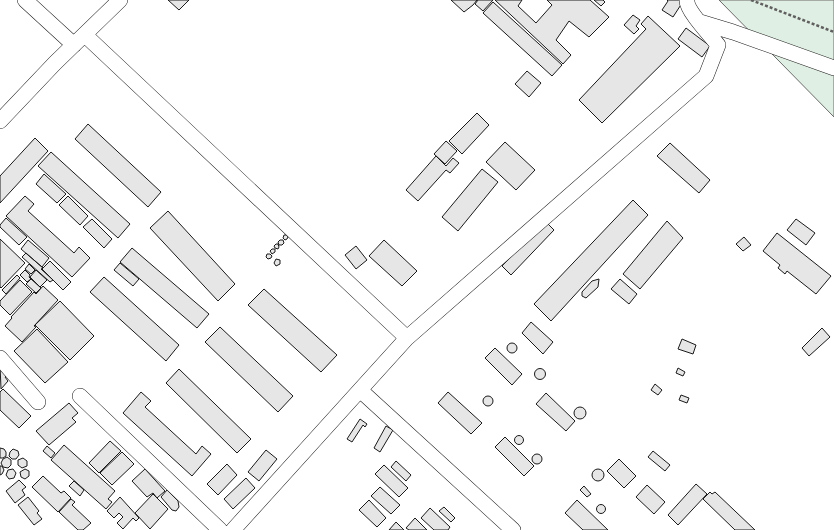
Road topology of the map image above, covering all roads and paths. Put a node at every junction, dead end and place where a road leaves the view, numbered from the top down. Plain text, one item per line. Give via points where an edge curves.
1 (25, 0) edge
2 (120, 0) edge
3 (687, 0) edge
4 (751, 0) edge
5 (700, 22) junction
6 (834, 32) edge
7 (85, 35) junction
8 (74, 45) junction
9 (834, 68) edge
10 (0, 121) edge
11 (407, 338) junction
12 (0, 358) edge
13 (360, 390) junction
14 (80, 396) dead end
15 (38, 402) dead end
16 (220, 530) edge
17 (233, 530) edge
18 (513, 530) edge

1 - 8 street
2 - 7 street
3 - 5 street via 690,12
4 - 6 path
5 - 9 street
5 - 11 street via 718,45 706,76
7 - 8 street
7 - 11 street
8 - 10 street
11 - 13 street
12 - 15 street
13 - 17 street
13 - 18 street
14 - 16 street

